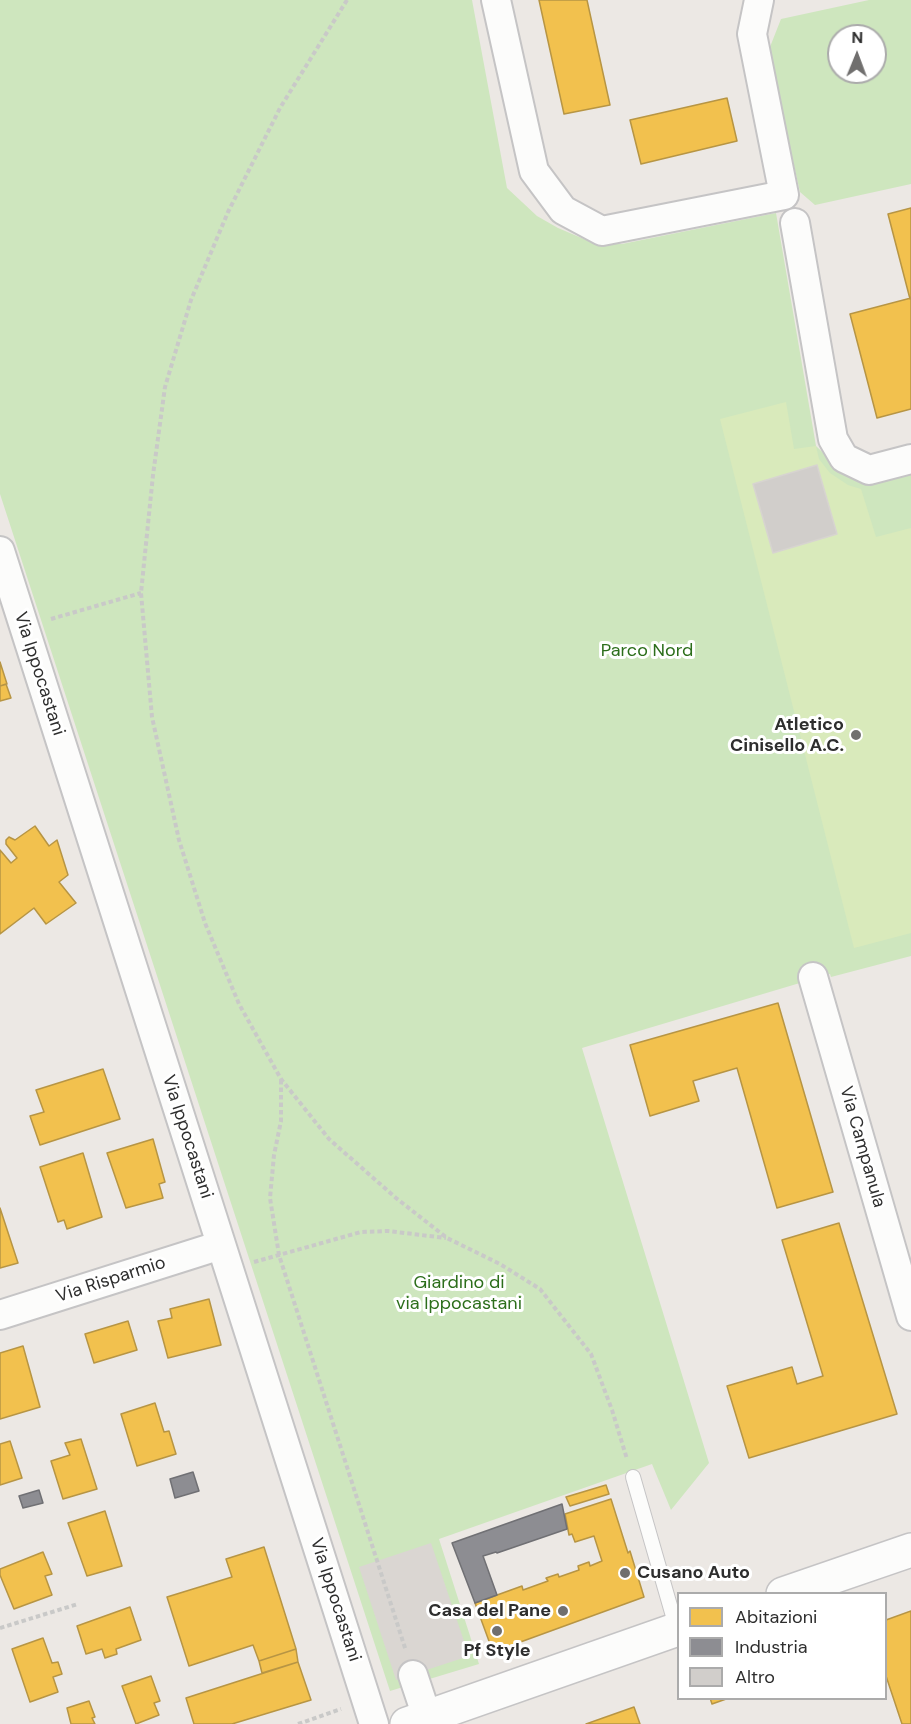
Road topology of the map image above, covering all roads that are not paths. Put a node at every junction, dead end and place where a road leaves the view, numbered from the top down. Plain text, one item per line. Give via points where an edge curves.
1 (496, 0) edge
2 (759, 0) edge
3 (795, 223) dead end
4 (911, 459) edge
5 (0, 551) edge
6 (6, 594) edge
7 (813, 977) dead end
8 (226, 1257) junction
9 (0, 1315) edge
10 (911, 1316) edge
11 (633, 1477) road end
12 (911, 1550) edge
13 (786, 1592) edge
14 (677, 1626) edge
15 (677, 1629) edge
16 (414, 1674) road end
17 (417, 1720) edge
18 (374, 1724) edge

1 - 2 street via 534,171 563,210 602,231 784,195 752,34
3 - 4 street via 833,439 844,459 869,470
5 - 6 street, Via Ippocastani
6 - 8 street, Via Ippocastani via 24,628
7 - 10 street, Via Campanula
8 - 9 street, Via Risparmio
8 - 18 street, Via Ippocastani
11 - 14 lane
12 - 13 street
15 - 17 street
16 - 17 street

